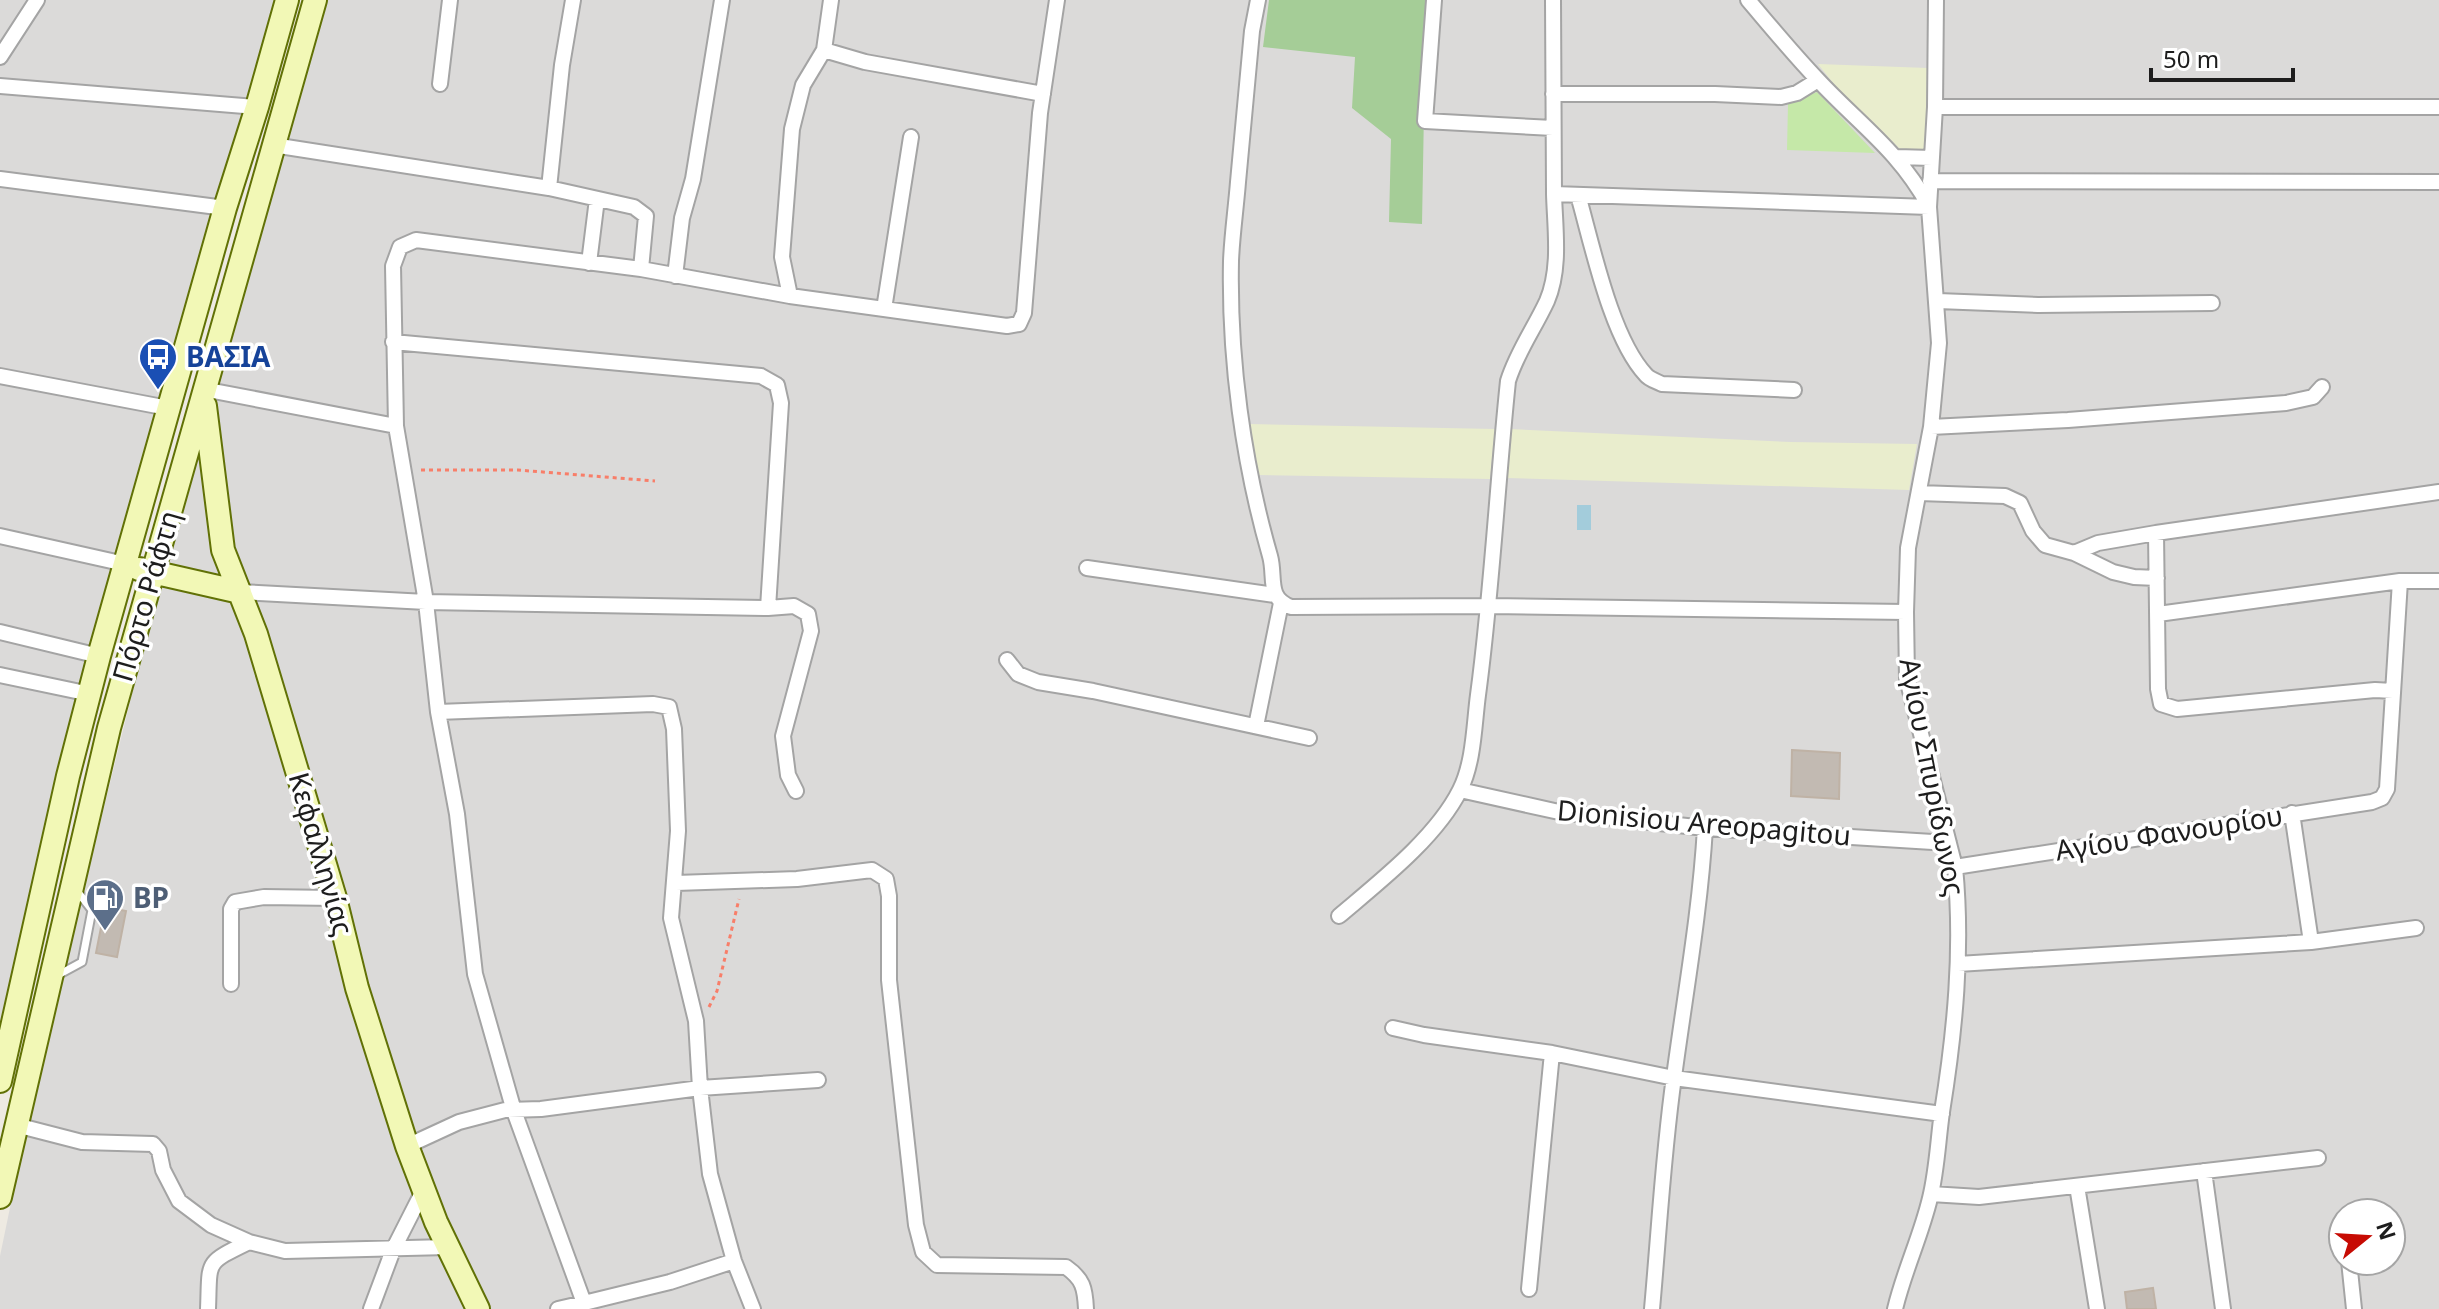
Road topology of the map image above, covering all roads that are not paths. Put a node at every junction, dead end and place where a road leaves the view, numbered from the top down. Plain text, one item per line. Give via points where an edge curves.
1 (37, 0) edge
2 (287, 0) edge
3 (315, 0) edge
4 (450, 0) edge
5 (573, 0) edge
6 (722, 0) edge
7 (831, 0) edge
8 (1057, 0) edge
9 (1258, 0) edge
10 (1434, 0) edge
11 (1553, 0) edge
12 (1748, 0) edge
13 (1936, 0) edge
14 (824, 50) junction
15 (0, 57) edge
16 (1818, 80) junction
17 (440, 84) dead end
18 (0, 86) edge
19 (1043, 94) junction
20 (1553, 94) junction
21 (257, 107) junction
22 (1935, 107) junction
23 (2439, 107) edge
24 (1553, 128) junction
25 (911, 137) dead end
26 (273, 145) junction
27 (1897, 157) junction
28 (1932, 158) junction
29 (0, 179) edge
30 (1930, 181) junction
31 (2439, 182) edge
32 (549, 188) junction
33 (1554, 194) junction
34 (1578, 195) junction
35 (597, 199) junction
36 (1929, 207) junction
37 (225, 208) junction
38 (589, 263) junction
39 (641, 269) junction
40 (675, 276) junction
41 (790, 296) junction
42 (1938, 301) junction
43 (2212, 303) dead end
44 (884, 309) junction
45 (393, 342) junction
46 (0, 376) edge
47 (2322, 387) dead end
48 (203, 389) junction
49 (1794, 390) dead end
50 (168, 408) junction
51 (396, 426) junction
52 (1931, 427) junction
53 (2439, 492) edge
54 (1919, 493) junction
55 (2156, 533) junction
56 (0, 536) edge
57 (2074, 553) junction
58 (125, 564) junction
59 (1087, 568) dead end
60 (152, 573) junction
61 (2157, 578) junction
62 (2400, 581) junction
63 (2439, 581) edge
64 (240, 592) junction
65 (1278, 599) junction
66 (426, 602) junction
67 (1490, 606) junction
68 (768, 608) junction
69 (1906, 612) junction
70 (2158, 614) junction
71 (0, 632) edge
72 (99, 656) junction
73 (1007, 660) dead end
74 (0, 675) edge
75 (2393, 691) junction
76 (90, 694) junction
77 (438, 712) junction
78 (1256, 726) junction
79 (1309, 738) dead end
80 (1460, 790) junction
81 (796, 791) dead end
82 (2292, 813) junction
83 (1705, 828) junction
84 (1949, 843) junction
85 (1955, 867) junction
86 (676, 883) junction
87 (335, 898) junction
88 (1339, 916) dead end
89 (2416, 928) dead end
90 (2311, 942) junction
91 (1958, 964) junction
92 (231, 984) dead end
93 (1393, 1028) dead end
94 (1552, 1053) junction
95 (1674, 1078) junction
96 (818, 1080) dead end
97 (0, 1081) edge
98 (700, 1088) junction
99 (514, 1111) junction
100 (1942, 1114) junction
101 (16, 1125) junction
102 (407, 1146) junction
103 (2318, 1158) dead end
104 (2204, 1171) junction
105 (2077, 1186) junction
106 (424, 1189) junction
107 (1931, 1194) junction
108 (0, 1197) edge
109 (249, 1242) junction
110 (448, 1247) junction
111 (393, 1250) junction
112 (734, 1261) junction
113 (2351, 1277) edge
114 (1529, 1289) dead end
115 (584, 1303) junction
116 (208, 1309) edge
117 (371, 1309) edge
118 (478, 1309) edge
119 (558, 1309) edge
120 (753, 1309) edge
121 (1086, 1309) edge
122 (1652, 1309) edge
123 (1895, 1309) edge
124 (2097, 1309) edge
125 (2223, 1309) edge
126 (2354, 1309) edge

1 - 15 street
2 - 21 main road, Πόρτο Ράφτη
3 - 26 main road, Πόρτο Ράφτη
4 - 17 street
5 - 32 street
6 - 40 street
7 - 14 street
8 - 19 street
9 - 65 street via 1231,260 1232,332 1256,506
10 - 24 street via 1425,121
11 - 20 street
12 - 16 street
13 - 22 street, Αγίου Σπυρίδωνος
14 - 19 street
14 - 41 street via 803,85 792,129 782,257
16 - 20 street via 1781,97
16 - 27 street
18 - 21 street
19 - 44 street via 1019,324
20 - 24 street
21 - 37 main road, Πόρτο Ράφτη
22 - 23 street
22 - 28 street, Αγίου Σπυρίδωνος
24 - 33 street
25 - 44 street
26 - 32 street
26 - 48 main road, Πόρτο Ράφτη
27 - 28 street
27 - 36 street
28 - 30 street, Αγίου Σπυρίδωνος
29 - 37 street
30 - 31 street
30 - 36 street, Αγίου Σπυρίδωνος
32 - 35 street
33 - 34 street
33 - 67 street via 1554,277 1508,381
34 - 36 street
34 - 49 street via 1607,299 1646,376 1662,384
35 - 38 street
35 - 39 street via 634,207 646,216
36 - 42 street, Αγίου Σπυρίδωνος
37 - 50 main road, Πόρτο Ράφτη
38 - 39 street
38 - 45 street via 407,242 393,266
39 - 40 street
40 - 41 street
41 - 44 street
42 - 43 street
42 - 52 street, Αγίου Σπυρίδωνος
45 - 51 street
45 - 68 street via 761,376 777,385 781,403
46 - 50 street
47 - 52 street via 2313,397 2286,403
48 - 51 street
48 - 60 main road, Πόρτο Ράφτη
48 - 64 main road, Κεφαλληνίας via 223,550
50 - 58 main road, Πόρτο Ράφτη
51 - 66 street
52 - 54 street, Αγίου Σπυρίδωνος
53 - 55 street
54 - 57 street via 2005,496 2020,503 2045,545
54 - 69 street, Αγίου Σπυρίδωνος via 1908,548
55 - 57 street via 2098,543
55 - 61 street
56 - 58 street
57 - 61 street via 2113,572
58 - 60 main road
58 - 72 main road, Πόρτο Ράφτη
59 - 65 street
60 - 64 main road
60 - 101 main road, Πόρτο Ράφτη via 109,728
61 - 70 street
62 - 63 street
62 - 70 street
62 - 75 street
64 - 66 street
64 - 87 main road, Κεφαλληνίας
65 - 67 street via 1291,607
65 - 78 street
66 - 68 street
66 - 77 street
67 - 69 street
67 - 80 street via 1469,761
68 - 81 street via 794,606 808,614 811,631 783,736 788,775
69 - 84 street, Αγίου Σπυρίδωνος via 1907,679
70 - 75 street via 2161,704 2177,709
71 - 72 street
72 - 76 main road, Πόρτο Ράφτη
73 - 78 street via 1018,674 1038,682
74 - 76 street
75 - 82 street, Αγίου Φανουρίου via 2387,789 2382,798
76 - 97 main road, Πόρτο Ράφτη
77 - 86 street via 669,707 674,729
77 - 99 street via 457,814 475,974
78 - 79 street
80 - 83 street, Dionisiou Areopagitou via 1559,812
80 - 88 street via 1428,834
82 - 85 street, Αγίου Φανουρίου
82 - 90 street
83 - 84 street, Dionisiou Areopagitou
83 - 95 street via 1696,937
84 - 85 street, Αγίου Σπυρίδωνος
85 - 91 street, Αγίου Σπυρίδωνος
86 - 98 street via 671,918 696,1021
86 - 121 street via 797,879 872,870 886,879 889,980 923,1252 937,1265 1066,1267 1086,1290
87 - 92 street via 235,902
87 - 102 main road, Κεφαλληνίας
89 - 90 street
90 - 91 street
91 - 100 street, Αγίου Σπυρίδωνος
93 - 94 street
94 - 95 street
94 - 114 street
95 - 100 street
95 - 122 street
96 - 98 street
98 - 99 street
98 - 112 street via 710,1174
99 - 102 street via 459,1122
99 - 115 street
100 - 107 street, Αγίου Σπυρίδωνος
101 - 108 main road, Πόρτο Ράφτη
101 - 109 street via 82,1142 153,1144 179,1201 211,1225
102 - 106 main road, Κεφαλληνίας
103 - 104 street
104 - 105 street
104 - 125 street
105 - 107 street via 1979,1197
105 - 124 street
106 - 110 main road, Κεφαλληνίας
106 - 111 street
107 - 123 street, Αγίου Σπυρίδωνος
109 - 111 street via 285,1251
109 - 116 street via 217,1257 210,1267
110 - 111 street
110 - 118 main road, Κεφαλληνίας
111 - 117 street
112 - 115 street
112 - 120 street
113 - 126 street
115 - 119 street

